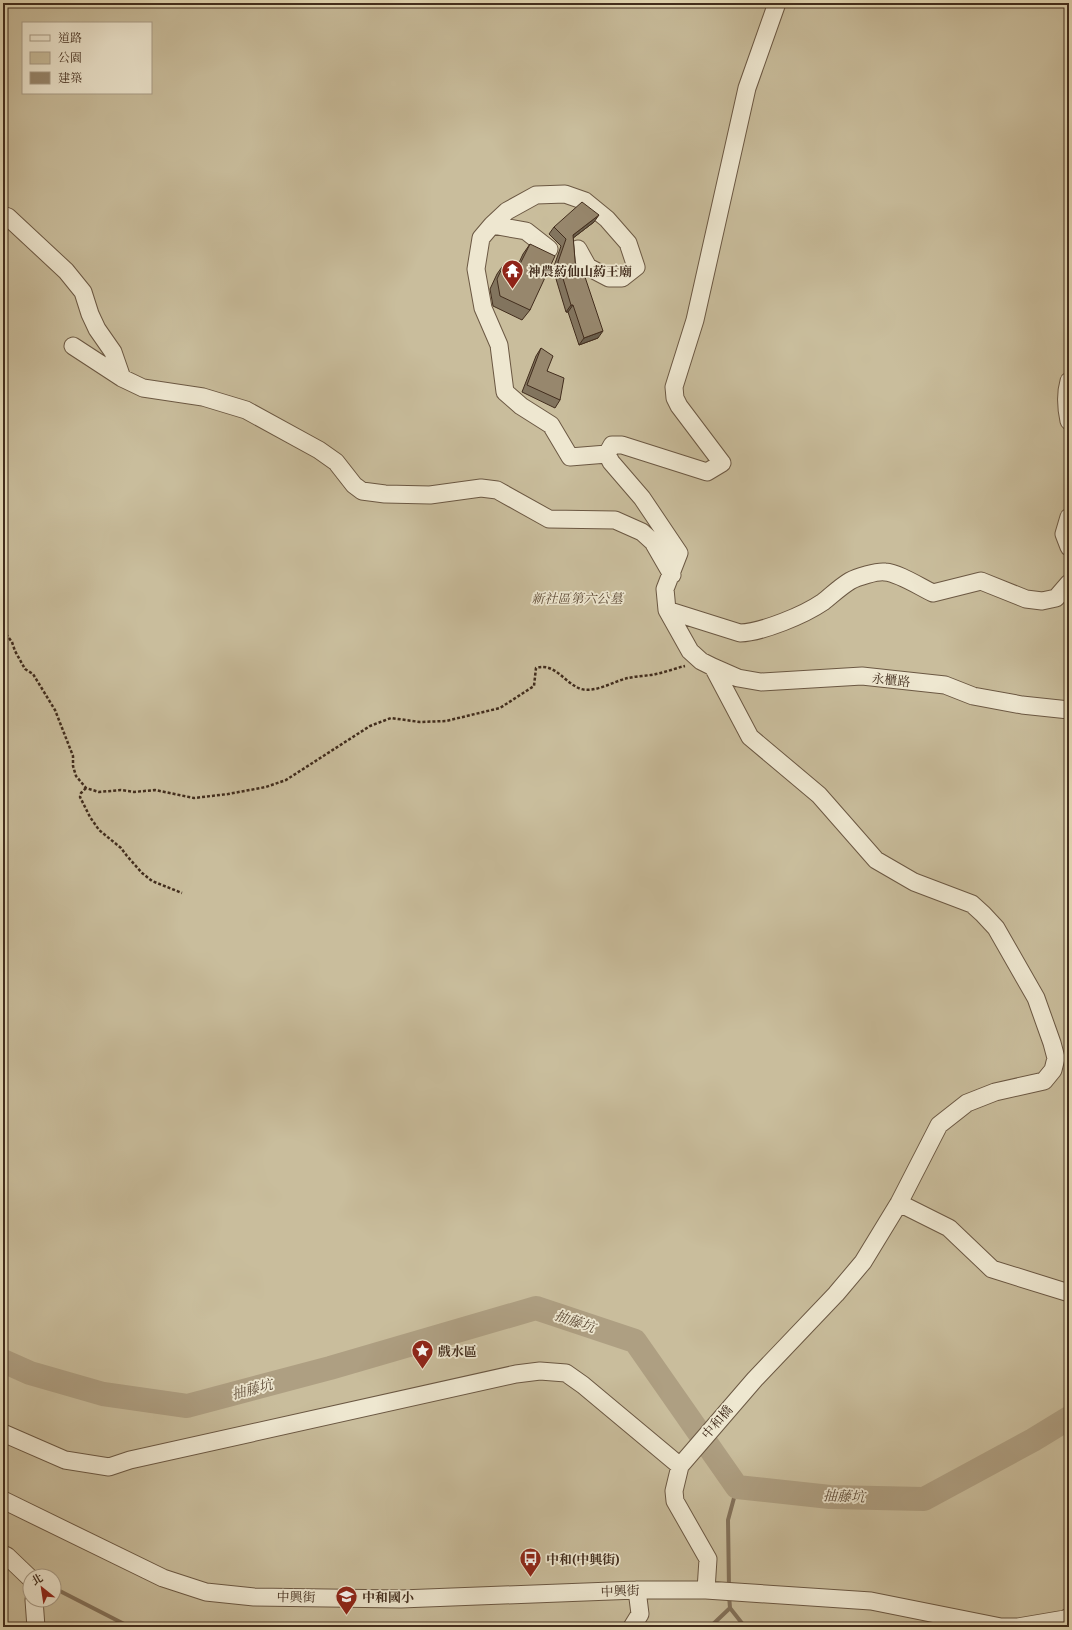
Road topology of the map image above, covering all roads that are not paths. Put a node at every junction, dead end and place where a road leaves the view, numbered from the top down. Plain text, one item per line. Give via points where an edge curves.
1 (777, 3) edge
2 (3, 215) edge
3 (492, 225) junction
4 (549, 249) dead end
5 (578, 249) dead end
6 (73, 346) dead end
7 (122, 378) junction
8 (1069, 381) edge
9 (1069, 420) edge
10 (606, 454) junction
11 (1069, 517) edge
12 (1069, 547) edge
13 (672, 575) junction
14 (1069, 583) edge
15 (667, 610) junction
16 (707, 664) junction
17 (1069, 710) edge
18 (899, 1203) junction
19 (1069, 1293) edge
20 (3, 1433) edge
21 (680, 1466) junction
22 (3, 1500) edge
23 (3, 1554) edge
24 (22, 1570) edge
25 (636, 1590) junction
26 (706, 1590) junction
27 (35, 1608) edge
28 (1069, 1617) edge
29 (36, 1627) edge
30 (632, 1627) edge

1 - 10 street via 747,88 695,320 674,387 679,406 722,463 707,472 622,445 612,445
2 - 7 street via 66,270 83,292 92,319 113,352
3 - 4 street via 526,231
3 - 5 street via 507,211 536,195 565,194 586,201 607,219 628,243 636,267 622,278 610,278 588,267
3 - 10 street via 481,238 476,269 483,308 500,345 505,392 520,406 551,425 570,457
6 - 7 street
7 - 13 street via 143,388 203,397 246,410 319,450 336,462 362,491 430,495 481,488 497,490 549,519 615,520 642,532 653,542
8 - 9 street via 1066,390
10 - 13 street via 642,498 679,554
11 - 12 street via 1064,534
13 - 15 street via 665,589
14 - 15 street via 1056,598 1042,601 1026,599 981,581 933,593 897,575 885,572 872,574 850,580 823,602 800,615 750,633 740,633
15 - 16 street via 690,651
16 - 17 street, 永櫃路 via 738,678 761,682 862,676 945,685 973,696
16 - 18 street, 中和橋 via 750,737 819,795 876,860 914,882 972,904 996,928 1036,998 1056,1058 1053,1070 1044,1081 995,1092 967,1103 939,1125
18 - 19 street via 949,1228 992,1269
18 - 21 street, 中和橋 via 863,1262 755,1379
20 - 21 street via 65,1460 109,1467 130,1460 509,1376 547,1372 566,1373
21 - 26 street via 674,1491 675,1501 708,1559
22 - 25 street, 中興街 via 163,1578 206,1592 254,1597 401,1599
23 - 24 street
25 - 26 street, 中興街
25 - 30 street via 640,1614
26 - 28 street, 中興街 via 871,1601 1001,1626 1018,1627
27 - 29 street

